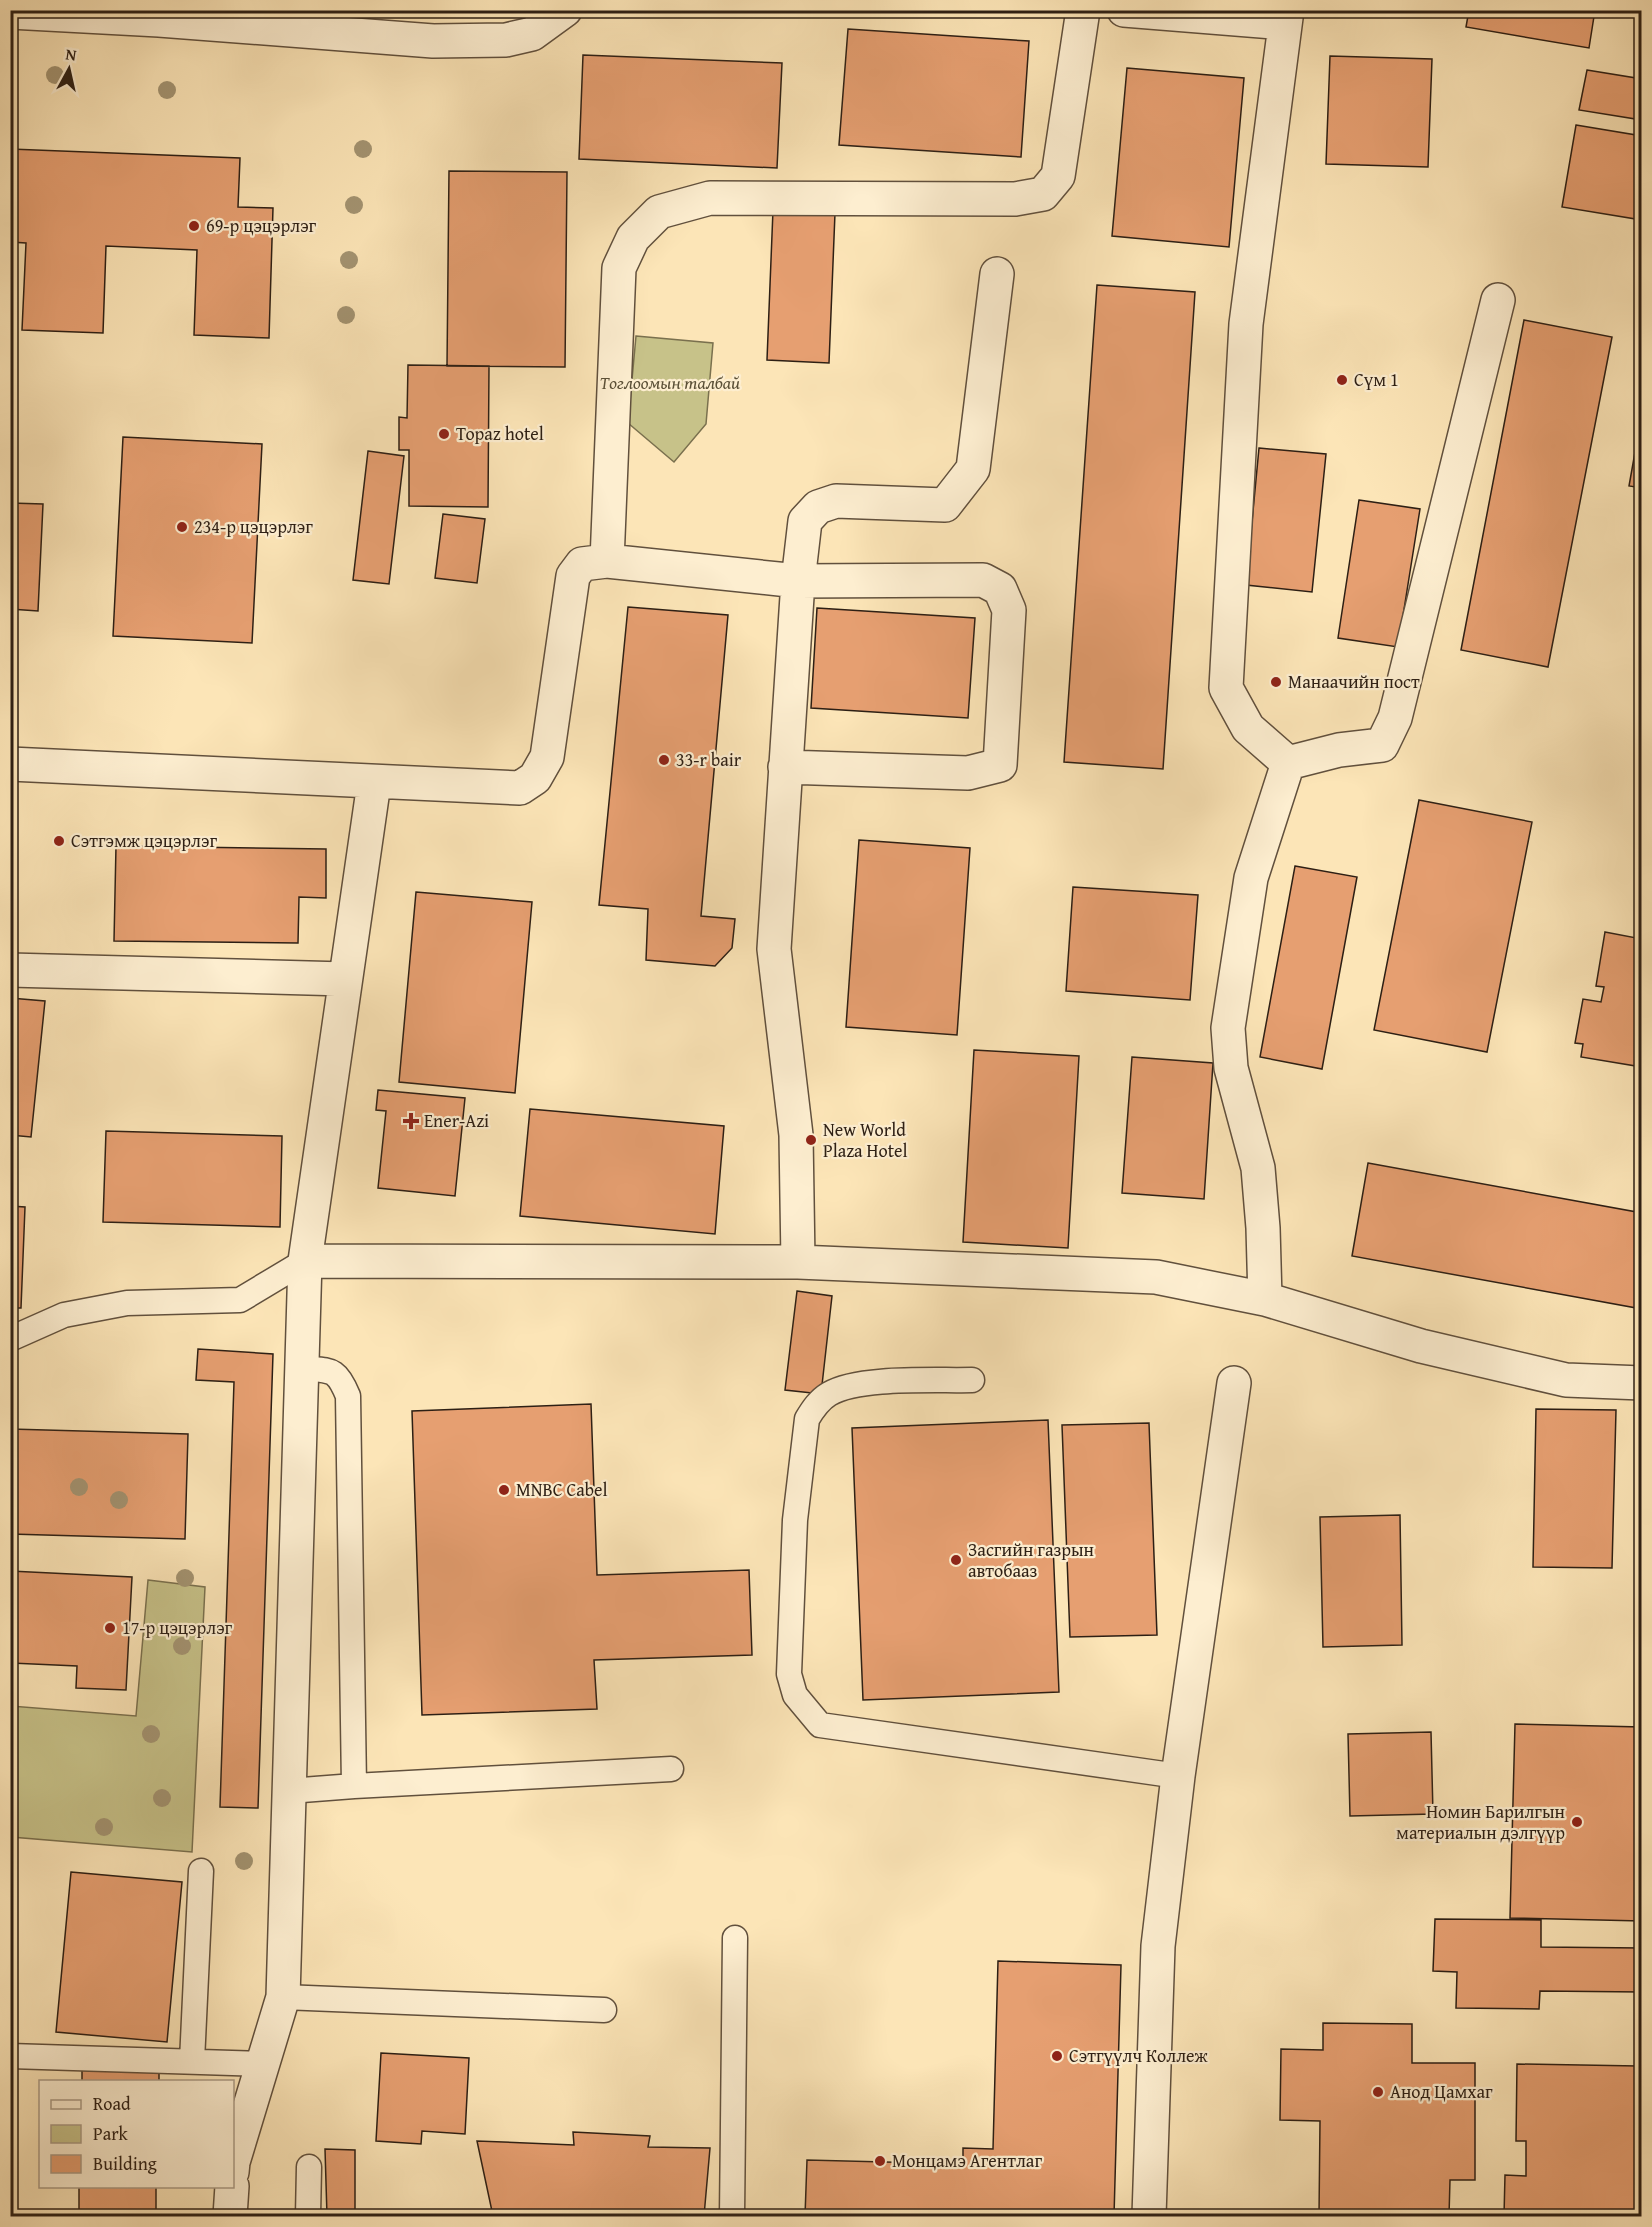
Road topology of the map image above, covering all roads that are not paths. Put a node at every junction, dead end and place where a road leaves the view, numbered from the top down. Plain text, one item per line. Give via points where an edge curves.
1 (565, 10) edge
2 (1083, 10) edge
3 (1124, 10) edge
4 (10, 12) edge
5 (1286, 17) edge
6 (997, 274) dead end
7 (1498, 300) dead end
8 (607, 561) junction
9 (798, 581) junction
10 (1288, 763) junction
11 (10, 765) edge
12 (785, 767) junction
13 (374, 783) junction
14 (10, 970) edge
15 (345, 979) junction
16 (305, 1261) junction
17 (798, 1262) junction
18 (1265, 1299) junction
19 (10, 1339) edge
20 (302, 1368) junction
21 (972, 1380) dead end
22 (1234, 1383) dead end
23 (1641, 1383) edge
24 (671, 1769) dead end
25 (1178, 1776) junction
26 (354, 1786) junction
27 (290, 1791) junction
28 (201, 1871) dead end
29 (735, 1938) dead end
30 (284, 1997) junction
31 (604, 2010) dead end
32 (10, 2056) edge
33 (192, 2061) junction
34 (263, 2064) junction
35 (234, 2165) edge
36 (309, 2167) dead end
37 (232, 2188) edge
38 (230, 2217) edge
39 (308, 2217) edge
40 (732, 2217) edge
41 (1149, 2217) edge

1 - 4 street via 532,34 506,40 433,41
2 - 8 street via 1058,176 1043,194 1015,199 710,198 659,212 633,238 620,268
3 - 5 street
5 - 10 street via 1246,324 1226,688 1248,728
6 - 9 street via 973,470 945,506 836,501 818,507 805,521
7 - 10 street via 1395,718 1382,745 1339,750
8 - 9 street
8 - 13 street via 582,564 573,576 548,757 535,778 520,788
9 - 12 street
9 - 12 street via 983,580 1000,589 1009,610 1000,765 968,773
10 - 18 street via 1251,878 1228,1028 1231,1068 1258,1168
11 - 13 street
12 - 17 street via 774,949 796,1136
13 - 15 street
14 - 15 street
15 - 16 street
16 - 17 street
16 - 19 lane via 240,1300 127,1303 64,1315
16 - 20 street
17 - 18 street via 1156,1277
18 - 23 street via 1421,1346 1566,1380
20 - 26 lane via 334,1371 348,1396
20 - 27 street
21 - 25 lane via 881,1382 848,1387 829,1394 807,1419 795,1520 789,1674 795,1695 820,1725 842,1731 911,1737
22 - 25 street
24 - 26 lane
25 - 41 street via 1158,1946
26 - 27 lane
27 - 30 street
28 - 33 lane
29 - 40 lane
30 - 31 lane
30 - 34 street
32 - 33 lane
33 - 34 lane
34 - 35 street
36 - 39 lane
37 - 38 street

